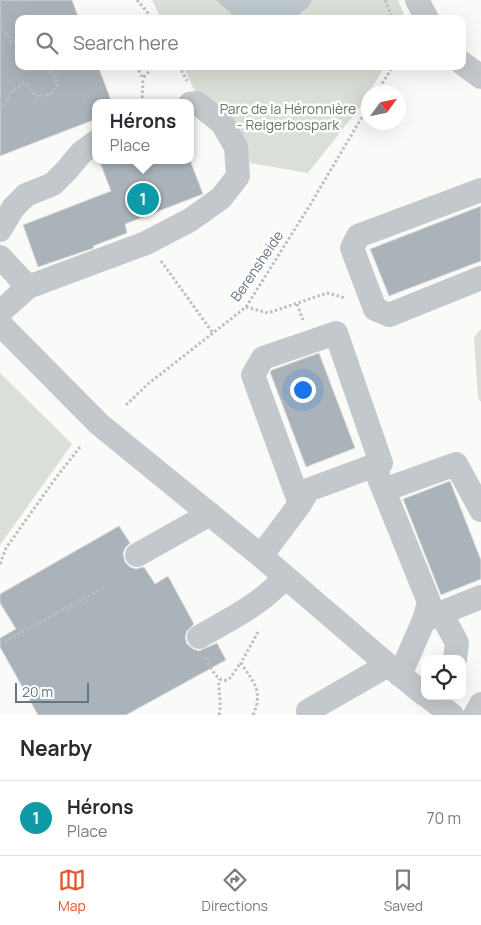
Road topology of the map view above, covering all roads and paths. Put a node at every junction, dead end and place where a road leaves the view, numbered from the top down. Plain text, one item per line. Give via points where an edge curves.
1 (1, 0) edge
2 (137, 0) edge
3 (385, 0) edge
4 (417, 0) edge
5 (0, 7) edge
6 (150, 15) edge
7 (392, 15) edge
8 (424, 15) edge
9 (0, 23) edge
10 (15, 42) edge
11 (466, 66) edge
12 (51, 70) edge
13 (138, 70) edge
14 (150, 70) edge
15 (391, 70) edge
16 (481, 77) edge
17 (143, 78) junction
18 (381, 85) edge
19 (142, 99) edge
20 (194, 103) edge
21 (0, 110) edge
22 (361, 119) edge
23 (92, 145) edge
24 (481, 190) edge
25 (0, 230) edge
26 (146, 243) junction
27 (0, 257) edge
28 (481, 278) edge
29 (28, 287) junction
30 (368, 290) junction
31 (246, 307) junction
32 (0, 312) edge
33 (0, 324) edge
34 (213, 333) junction
35 (126, 405) dead end
36 (80, 447) dead end
37 (374, 466) junction
38 (384, 490) junction
39 (300, 504) junction
40 (481, 510) edge
41 (210, 514) junction
42 (137, 555) dead end
43 (261, 556) junction
44 (0, 564) edge
45 (286, 577) junction
46 (105, 586) dead end
47 (481, 597) edge
48 (432, 616) junction
49 (261, 626) dead end
50 (199, 637) dead end
51 (0, 644) edge
52 (456, 655) edge
53 (241, 663) junction
54 (212, 670) dead end
55 (394, 670) junction
56 (219, 679) junction
57 (435, 701) edge
58 (481, 704) edge
59 (308, 712) dead end
60 (219, 715) edge
61 (253, 715) edge
62 (475, 715) edge

1 - 5 path
2 - 6 path
3 - 7 path
4 - 8 street
9 - 10 path
11 - 16 street
12 - 21 path via 58,84 50,95 36,96 25,83 13,90
13 - 17 path
14 - 17 path
15 - 18 path
17 - 19 path
20 - 26 street via 222,123 236,147 238,176 221,198 190,220
22 - 31 path, Berensheide
23 - 25 street via 81,152 53,184 26,195 13,208
24 - 30 street via 358,236 352,248
26 - 29 street
26 - 34 path
27 - 29 street
28 - 30 street via 389,315 375,309
29 - 32 street
30 - 31 path via 346,298 327,293 268,313
31 - 34 path, Berensheide
33 - 41 street via 100,424
34 - 35 path, Berensheide
36 - 44 path via 6,548
37 - 38 street
37 - 39 street via 308,490
37 - 39 street via 381,463 336,333 263,358 253,375
38 - 40 street via 456,464
38 - 48 street
39 - 43 street
41 - 42 street
41 - 43 street
43 - 45 street
45 - 50 street via 255,604
45 - 55 street
46 - 51 path
47 - 48 street
48 - 52 street via 457,643
48 - 55 street
49 - 53 path
53 - 56 path via 230,677
53 - 61 path via 258,690
54 - 56 path
55 - 57 street
55 - 59 street
56 - 60 path
58 - 62 street

